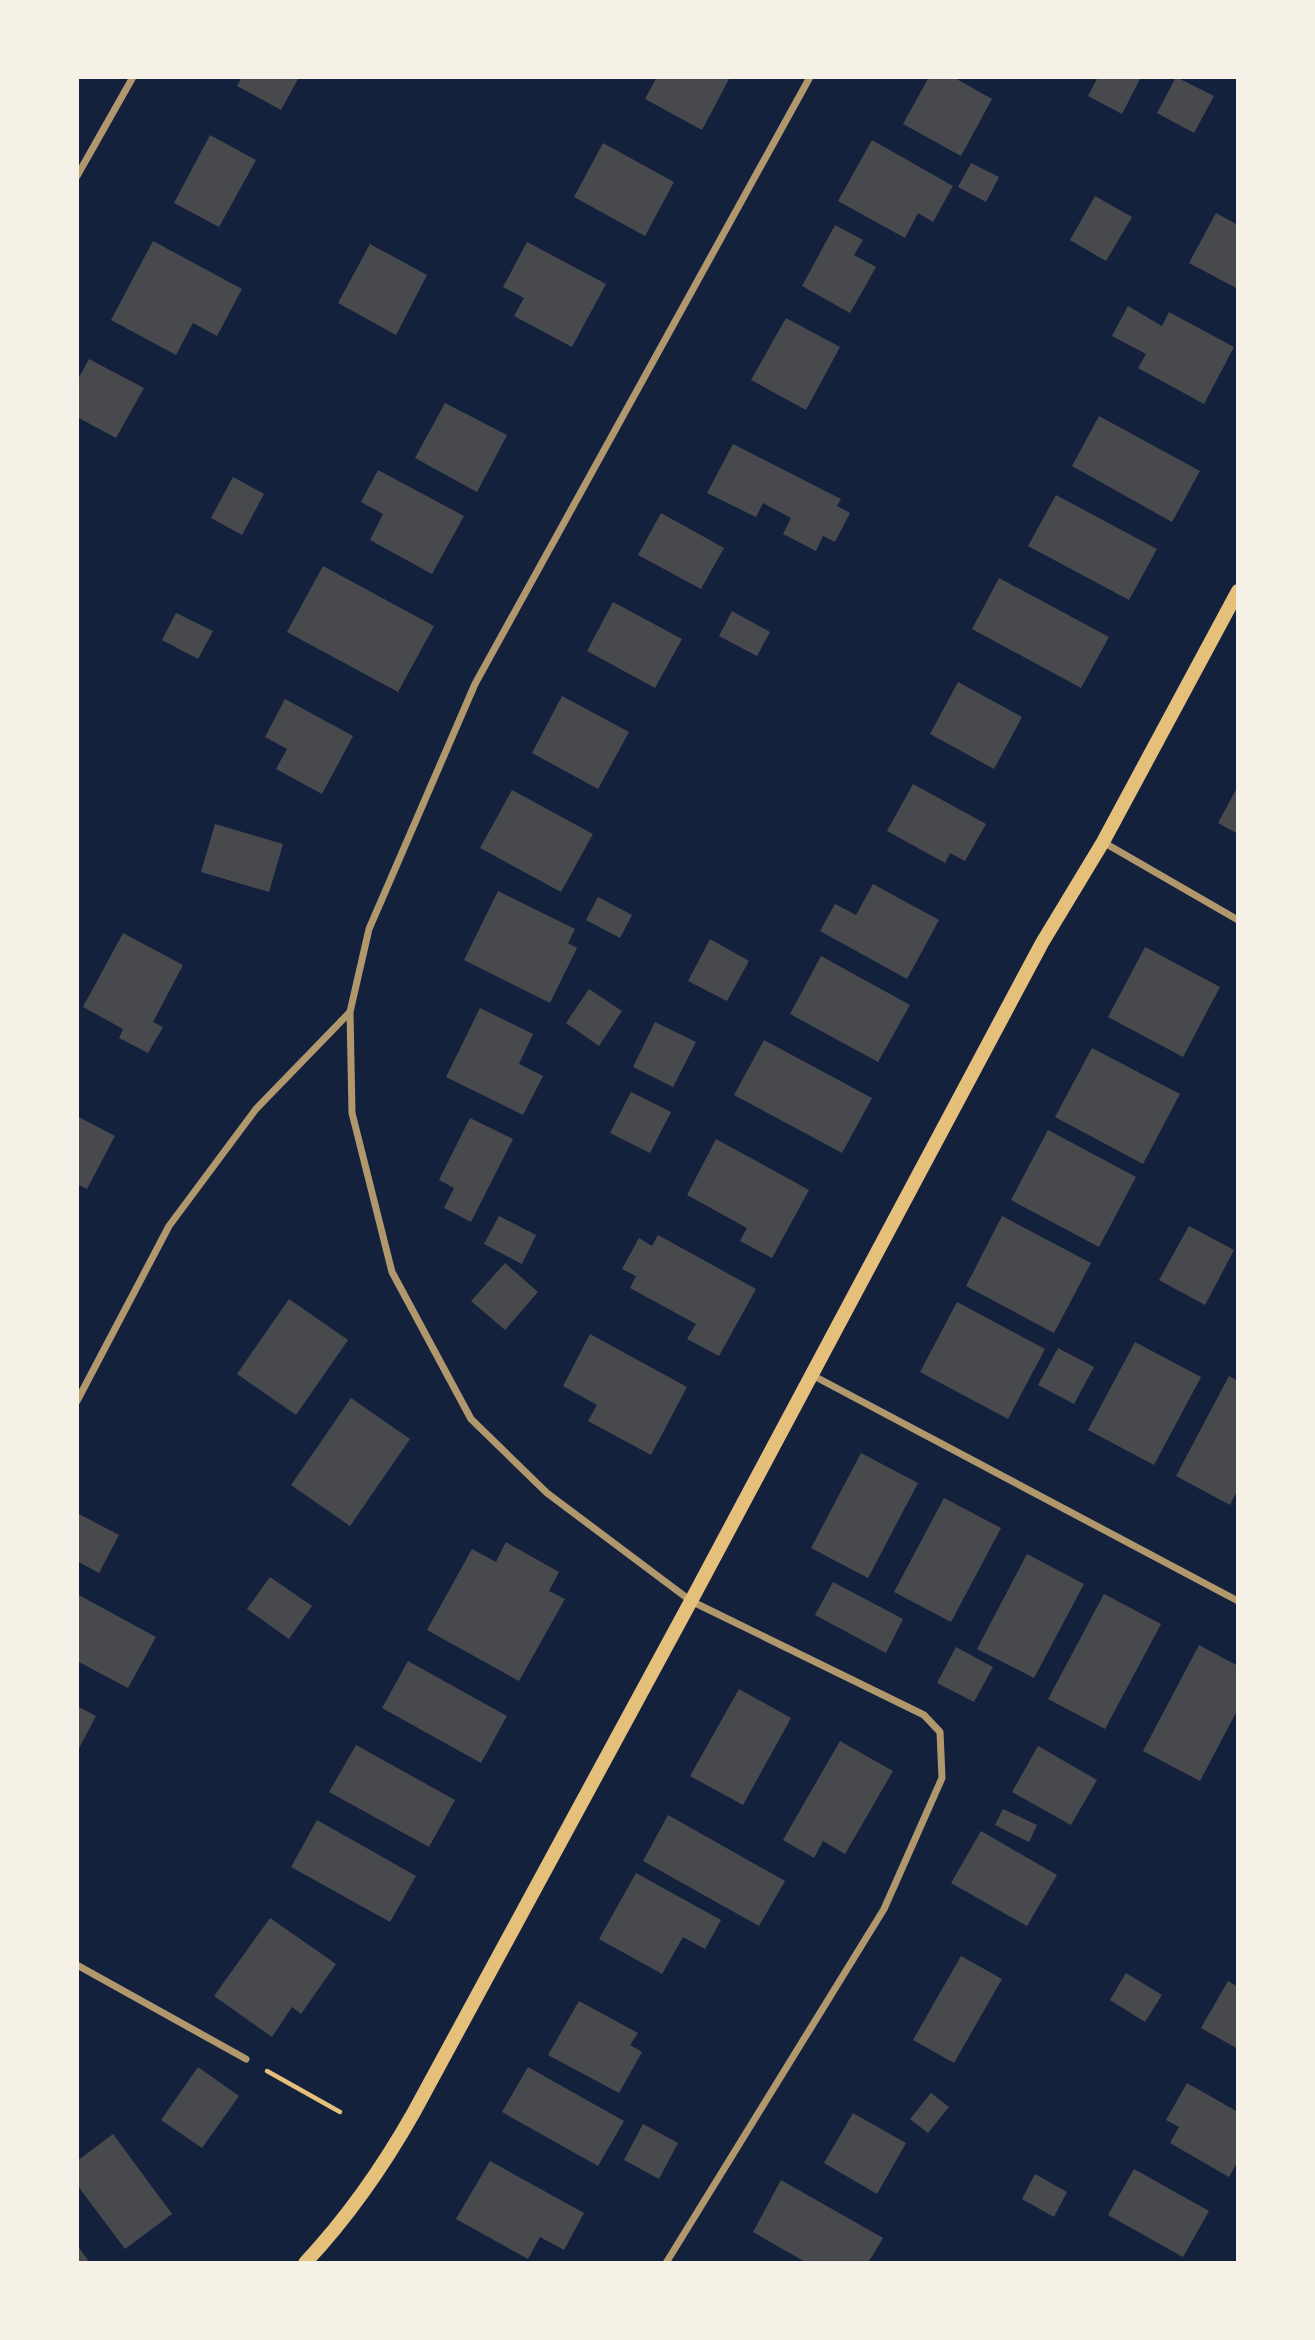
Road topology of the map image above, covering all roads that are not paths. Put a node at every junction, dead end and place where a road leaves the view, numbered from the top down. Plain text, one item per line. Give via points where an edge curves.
1 (132, 77) edge
2 (810, 77) edge
3 (77, 176) edge
4 (1238, 591) edge
5 (1103, 842) junction
6 (1238, 920) edge
7 (350, 1012) junction
8 (811, 1375) junction
9 (77, 1402) edge
10 (691, 1601) junction
11 (1238, 1601) edge
12 (77, 1965) edge
13 (246, 2059) road end
14 (305, 2263) edge
15 (666, 2263) edge

1 - 3 street
2 - 7 street via 475,684 369,929
4 - 5 main road
5 - 6 street
5 - 8 main road via 1042,943
7 - 9 street via 256,1110 169,1226
7 - 10 street via 352,1113 392,1272 471,1419 547,1493
8 - 10 main road
8 - 11 street
10 - 14 main road via 396,2144 350,2211
10 - 15 street via 924,1715 940,1732 942,1778 884,1909
12 - 13 street

